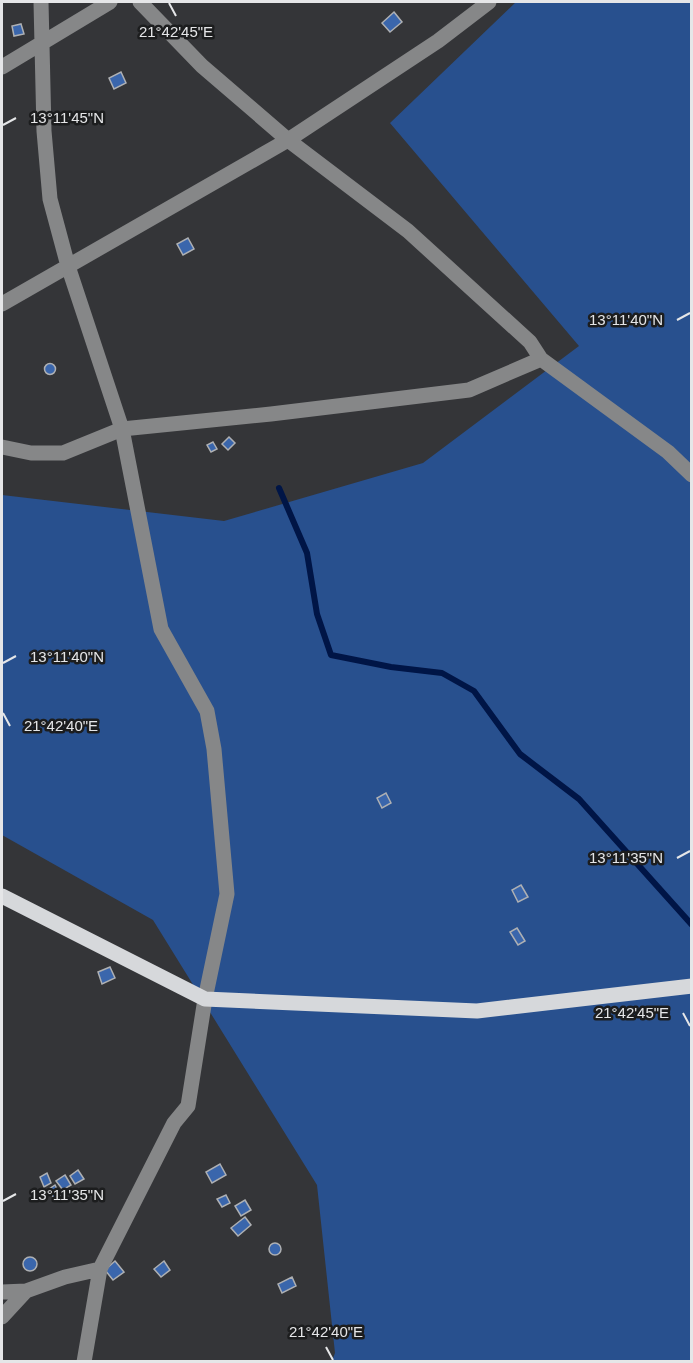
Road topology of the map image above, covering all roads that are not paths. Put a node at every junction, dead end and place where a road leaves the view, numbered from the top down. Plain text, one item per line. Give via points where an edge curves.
1 (41, 2) edge
2 (111, 2) edge
3 (140, 2) edge
4 (489, 2) edge
5 (42, 43) junction
6 (2, 67) edge
7 (288, 140) junction
8 (68, 266) junction
9 (2, 304) edge
10 (541, 359) junction
11 (122, 429) junction
12 (2, 447) edge
13 (692, 475) edge
14 (2, 896) edge
15 (692, 986) edge
16 (205, 999) junction
17 (100, 1269) junction
18 (26, 1291) junction
19 (2, 1292) edge
20 (2, 1317) edge
21 (84, 1362) edge

1 - 5 street
2 - 5 street
3 - 7 street via 202,66
4 - 7 street via 438,41
5 - 6 street
5 - 8 street via 50,199
7 - 8 street
7 - 10 street via 408,231 530,342
8 - 9 street
8 - 11 street
10 - 11 street via 469,390
10 - 13 street via 668,452
11 - 12 street via 63,453 31,453
11 - 16 street via 161,630 207,711 214,748 227,894
14 - 16 main road
15 - 16 main road via 477,1011
16 - 17 street via 188,1106 174,1123
17 - 18 street
17 - 21 street
18 - 19 street
18 - 20 street

